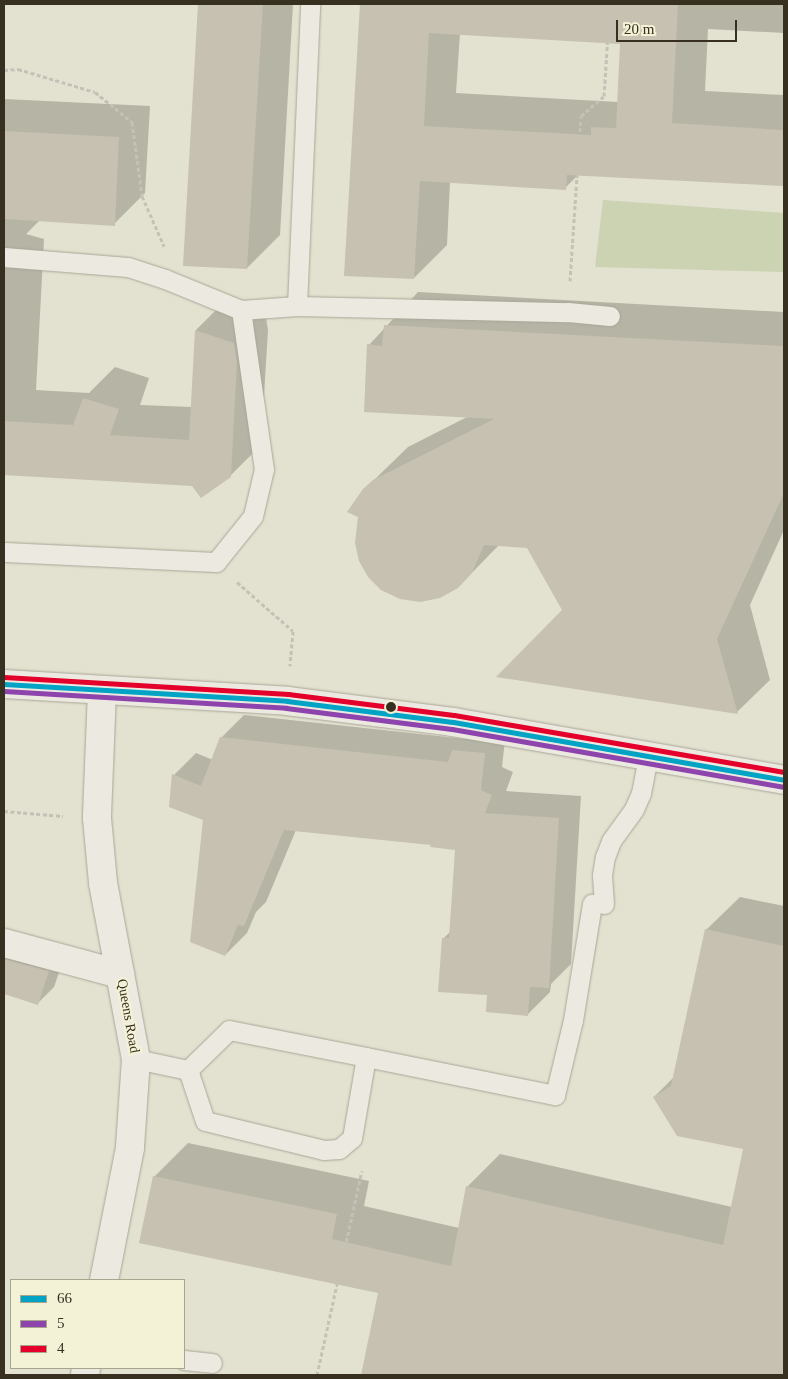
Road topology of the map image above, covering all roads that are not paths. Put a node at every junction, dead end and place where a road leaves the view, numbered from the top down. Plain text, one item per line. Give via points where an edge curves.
1 (310, 4) edge
2 (4, 257) edge
3 (297, 306) junction
4 (240, 310) junction
5 (610, 316) dead end
6 (4, 552) edge
7 (4, 684) edge
8 (102, 691) junction
9 (648, 756) junction
10 (784, 780) edge
11 (4, 943) edge
12 (120, 974) junction
13 (366, 1057) junction
14 (136, 1059) junction
15 (188, 1070) junction
16 (104, 1279) edge
17 (185, 1360) edge
18 (212, 1363) dead end

1 - 3 lane
2 - 4 lane via 128,267
3 - 4 lane
3 - 5 lane via 568,312
4 - 6 lane via 264,469 253,516 216,562
7 - 8 main road
8 - 9 main road via 288,701 453,722
8 - 12 main road, Queens Road via 97,818 103,883
9 - 10 main road
9 - 13 lane via 642,793 611,841 605,857 598,904 555,1095
11 - 12 main road
12 - 14 main road, Queens Road
13 - 15 lane via 229,1030
13 - 15 lane via 352,1138 340,1149 324,1150 205,1120
14 - 15 lane
14 - 16 main road, Queens Road via 130,1148
17 - 18 lane

